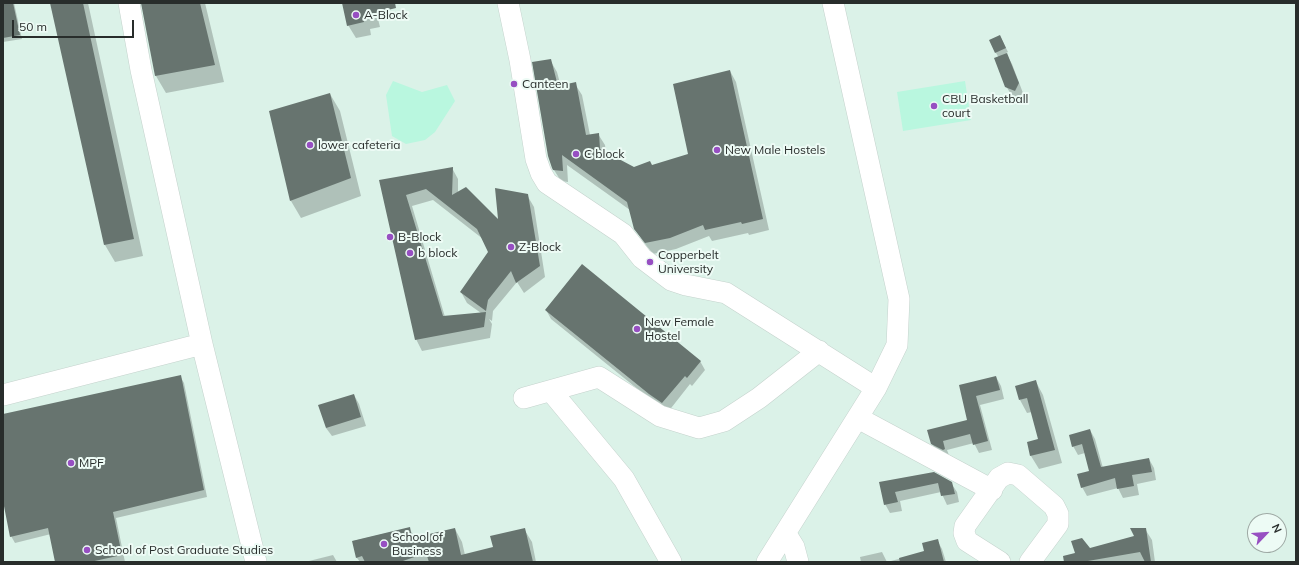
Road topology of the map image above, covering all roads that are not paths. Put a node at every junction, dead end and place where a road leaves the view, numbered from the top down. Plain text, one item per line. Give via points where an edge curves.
1 (129, 3) edge
2 (508, 3) edge
3 (833, 3) edge
4 (202, 344) junction
5 (819, 351) junction
6 (876, 388) junction
7 (551, 391) junction
8 (3, 396) edge
9 (524, 398) dead end
10 (858, 418) junction
11 (992, 490) junction
12 (786, 534) junction
13 (256, 562) edge
14 (671, 562) edge
15 (767, 562) edge
16 (798, 562) edge
17 (1000, 562) edge
18 (1030, 562) edge

1 - 4 lane via 141,70
2 - 5 lane via 536,159 547,184 623,234 642,258 671,280 726,293
3 - 6 lane via 899,299 897,345
4 - 8 lane
4 - 13 lane
5 - 6 lane
5 - 7 lane via 759,398 724,421 699,428 660,416 598,377
6 - 10 lane
7 - 9 lane
7 - 14 lane via 624,479
10 - 11 lane
10 - 12 lane
11 - 17 lane via 965,526 964,533 968,542
11 - 18 lane via 999,478 1008,473 1018,475 1054,506 1058,514 1058,524
12 - 15 lane
12 - 16 lane via 794,547

